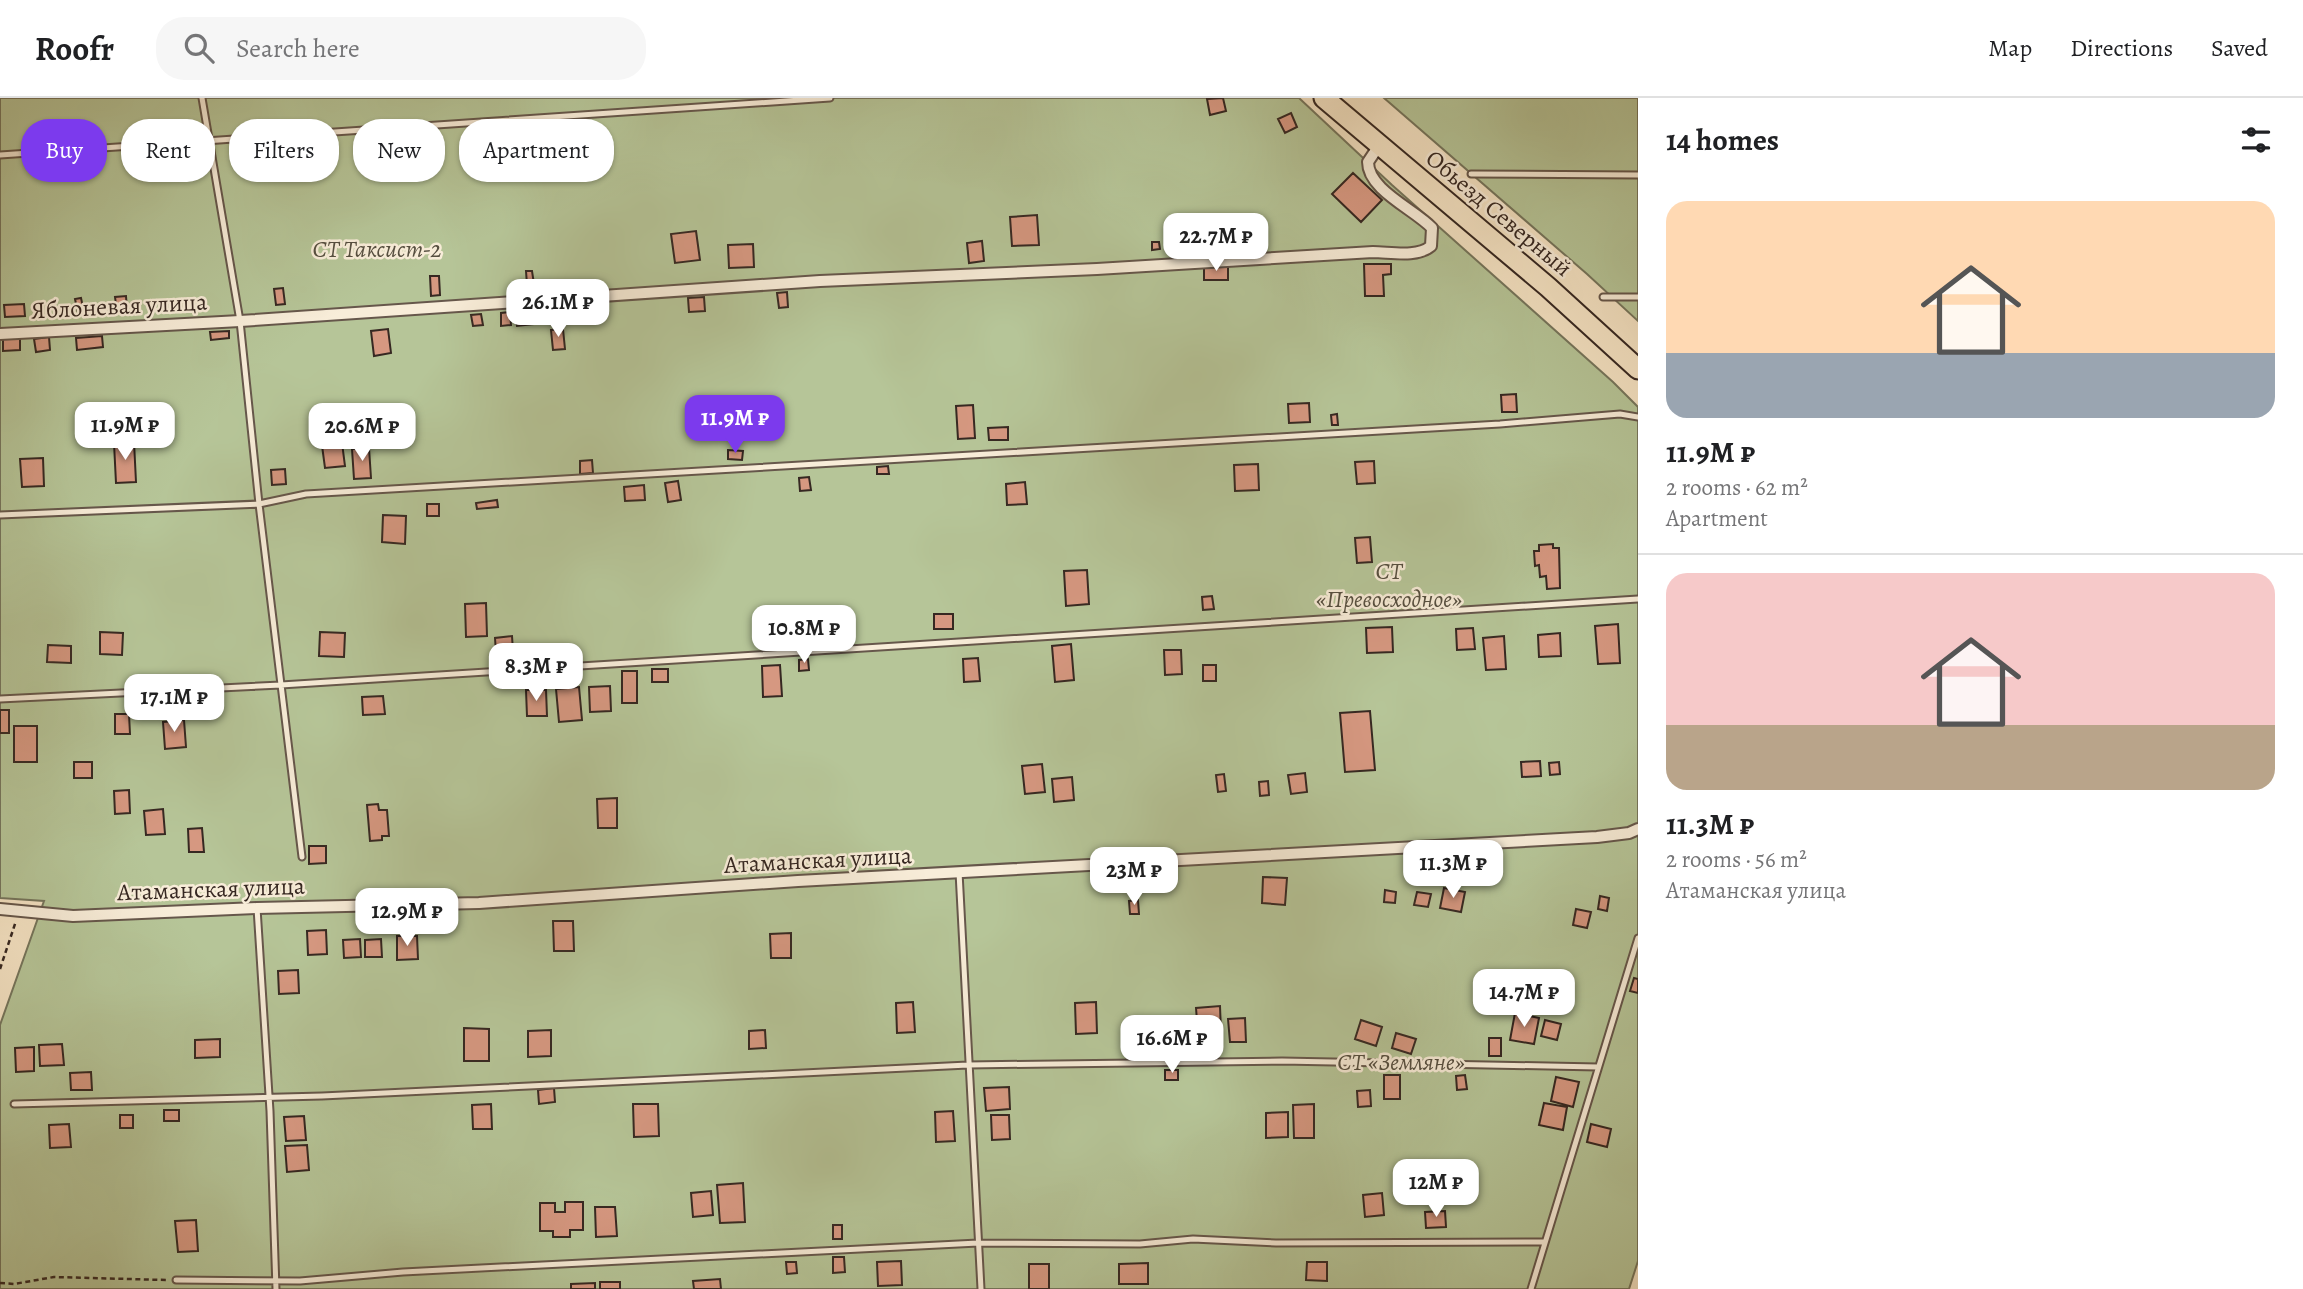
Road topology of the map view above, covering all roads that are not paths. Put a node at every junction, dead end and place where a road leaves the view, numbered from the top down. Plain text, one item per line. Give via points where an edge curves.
1 (202, 98) edge
2 (830, 98) edge
3 (1324, 98) edge
4 (206, 119) edge
5 (215, 140) edge
6 (1380, 144) junction
7 (121, 146) edge
8 (0, 155) edge
9 (1471, 174) dead end
10 (215, 175) edge
11 (1638, 175) edge
12 (1603, 297) dead end
13 (1638, 297) edge
14 (240, 321) junction
15 (0, 334) edge
16 (1638, 369) edge
17 (1638, 417) edge
18 (259, 504) junction
19 (0, 515) edge
20 (1638, 599) edge
21 (281, 685) junction
22 (0, 699) edge
23 (1638, 829) edge
24 (302, 857) dead end
25 (960, 873) junction
26 (257, 908) junction
27 (0, 909) edge
28 (1638, 938) edge
29 (968, 1065) junction
30 (1598, 1067) junction
31 (14, 1104) dead end
32 (1545, 1242) junction
33 (978, 1243) junction
34 (176, 1280) road end
35 (276, 1282) junction
36 (276, 1289) edge
37 (981, 1289) edge
38 (1531, 1289) edge

1 - 4 lane
2 - 5 lane
3 - 6 highway, Обьезд Северный
6 - 14 street, Яблоневая улица via 1368,162 1371,177 1432,228 1431,246 1426,250 821,281
6 - 16 highway, Обьезд Северный
7 - 8 lane
9 - 11 lane
10 - 14 lane
12 - 13 lane
14 - 15 street, Яблоневая улица
14 - 18 lane
17 - 18 lane via 1610,415 306,494
18 - 19 lane
18 - 21 lane
20 - 21 lane
21 - 22 lane
21 - 24 lane
23 - 25 street, Атаманская улица via 1597,837
25 - 26 street, Атаманская улица via 479,903
25 - 29 lane
26 - 27 street, Атаманская улица via 73,916
26 - 35 lane
28 - 30 lane
29 - 30 lane via 1282,1061
29 - 31 lane via 322,1096
29 - 33 lane
30 - 32 lane
32 - 33 lane via 1193,1239 1140,1244
32 - 38 lane
33 - 35 lane
33 - 37 lane
34 - 35 lane
35 - 36 lane

